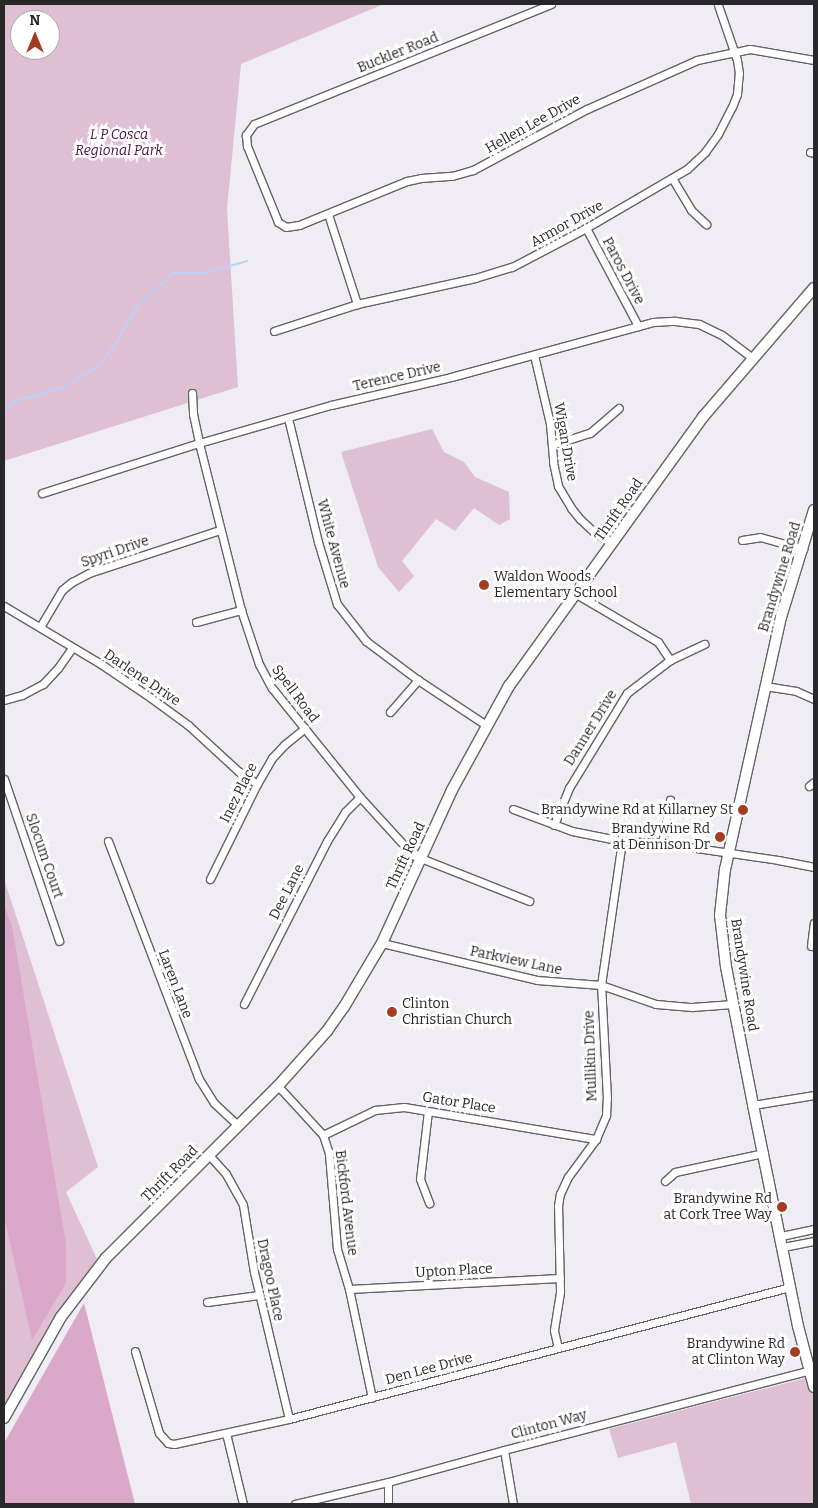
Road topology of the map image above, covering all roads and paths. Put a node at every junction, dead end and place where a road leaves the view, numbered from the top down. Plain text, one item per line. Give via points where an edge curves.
1 (551, 4) edge
2 (718, 5) edge
3 (735, 52) junction
4 (814, 60) edge
5 (672, 178) junction
6 (272, 211) joint
7 (328, 214) junction
8 (706, 224) dead end
9 (586, 228) junction
10 (814, 288) edge
11 (357, 304) junction
12 (638, 326) junction
13 (274, 331) dead end
14 (534, 355) junction
15 (752, 358) junction
16 (192, 393) dead end
17 (619, 408) dead end
18 (288, 418) junction
19 (199, 442) junction
20 (552, 445) junction
21 (42, 493) dead end
22 (814, 510) edge
23 (220, 530) junction
24 (742, 540) dead end
25 (612, 543) junction
26 (803, 549) junction
27 (576, 594) junction
28 (4, 606) edge
29 (241, 610) junction
30 (196, 622) dead end
31 (40, 627) junction
32 (704, 644) dead end
33 (72, 648) junction
34 (670, 660) junction
35 (418, 680) junction
36 (765, 686) junction
37 (814, 699) edge
38 (4, 700) edge
39 (390, 712) dead end
40 (486, 725) junction
41 (305, 728) junction
42 (4, 779) edge
43 (257, 784) junction
44 (360, 797) junction
45 (670, 800) dead end
46 (513, 809) dead end
47 (554, 825) junction
48 (108, 841) dead end
49 (622, 841) junction
50 (662, 844) junction
51 (729, 854) junction
52 (420, 860) junction
53 (814, 867) edge
54 (210, 880) dead end
55 (530, 901) dead end
56 (814, 923) edge
57 (60, 941) dead end
58 (382, 943) junction
59 (811, 946) dead end
60 (601, 985) junction
61 (244, 1004) dead end
62 (734, 1004) junction
63 (278, 1086) junction
64 (814, 1095) edge
65 (753, 1105) junction
66 (428, 1111) junction
67 (238, 1125) junction
68 (322, 1135) junction
69 (596, 1139) junction
70 (764, 1152) junction
71 (209, 1155) junction
72 (665, 1181) dead end
73 (428, 1203) dead end
74 (814, 1230) edge
75 (781, 1236) junction
76 (814, 1241) edge
77 (783, 1247) junction
78 (560, 1278) junction
79 (790, 1287) junction
80 (349, 1289) junction
81 (259, 1295) junction
82 (207, 1302) dead end
83 (558, 1348) junction
84 (135, 1351) dead end
85 (808, 1371) junction
86 (814, 1387) edge
87 (372, 1398) junction
88 (4, 1418) edge
89 (289, 1419) junction
90 (226, 1433) junction
91 (504, 1450) junction
92 (388, 1482) junction
93 (243, 1504) edge
94 (295, 1504) edge
95 (388, 1504) edge
96 (513, 1504) edge

1 - 6 street, Buckler Road via 254,124 246,135 247,146
2 - 3 street, Armor Drive
3 - 4 street, Hellen Lee Drive via 773,52
3 - 5 street, Armor Drive via 739,73 737,94 725,122 697,160
3 - 7 street, Hellen Lee Drive via 698,60 587,109 473,170 407,181
5 - 8 street via 691,210
5 - 9 street, Armor Drive
6 - 7 street, Hellen Lee Drive via 278,222 286,227
7 - 11 street
9 - 11 street, Armor Drive via 530,259 496,273
9 - 12 street, Paros Drive
10 - 15 street, Thrift Road
11 - 13 street, Armor Drive
12 - 14 street, Terence Drive
12 - 15 street, Terence Drive via 664,321 700,324 722,335
14 - 18 street, Terence Drive
14 - 20 street, Wigan Drive
15 - 25 street, Thrift Road via 692,431
16 - 19 street, Spell Road
17 - 20 street via 590,433
18 - 19 street, Terence Drive
18 - 35 street, White Avenue via 318,542 337,604 366,641
19 - 21 street, Terence Drive
19 - 23 street, Spell Road
20 - 25 street, Wigan Drive via 554,471 565,500 586,525
22 - 26 street, Brandywine Road
23 - 29 street, Spell Road
23 - 31 street, Spyri Drive via 89,573 72,582 62,590
24 - 26 street via 760,537
25 - 27 street, Thrift Road
26 - 36 street, Brandywine Road via 782,614
27 - 34 street via 658,642
27 - 40 street, Thrift Road via 509,686
28 - 31 street, Darlene Drive
29 - 30 street
29 - 41 street, Spell Road via 263,674
31 - 33 street, Darlene Drive
32 - 34 street, Danner Drive
33 - 38 street via 43,684
33 - 43 street, Darlene Drive via 170,712
34 - 47 street, Danner Drive via 627,693 569,788
35 - 39 street
35 - 40 street, White Avenue
36 - 37 street via 796,691
36 - 51 street, Brandywine Road
40 - 52 street, Thrift Road
41 - 43 street, Inez Place via 277,752
41 - 44 street, Spell Road
42 - 57 street, Slocum Court
43 - 54 street, Inez Place
44 - 52 street, Spell Road via 407,851
44 - 61 street, Dee Lane via 345,812 331,834
45 - 50 street
46 - 47 street
47 - 49 street
48 - 67 street, Laren Lane via 199,1080 214,1103
49 - 50 street
49 - 60 street, Mullikin Drive
50 - 51 street
51 - 53 street
51 - 62 street, Brandywine Road via 720,915
52 - 55 street, Spell Road
52 - 58 street, Thrift Road
56 - 59 street
58 - 60 street, Parkview Lane via 537,980
58 - 63 street, Thrift Road via 327,1031
60 - 62 street, Parkview Lane via 665,1006
60 - 69 street, Mullikin Drive via 607,1098 604,1122
62 - 65 street, Brandywine Road
63 - 67 street, Thrift Road
63 - 68 street, Bickford Avenue
64 - 65 street
65 - 70 street, Brandywine Road
66 - 68 street, Gator Place via 381,1108
66 - 69 street, Gator Place
66 - 73 street via 420,1179
67 - 71 street, Thrift Road
68 - 80 street, Bickford Avenue via 331,1163 335,1238
69 - 78 street, Mullikin Drive via 568,1177 560,1194
70 - 72 street via 675,1172
70 - 75 street, Brandywine Road
71 - 81 street, Dragoo Place via 226,1174 240,1198
71 - 88 street, Thrift Road via 106,1258 82,1287 56,1325
74 - 75 street
75 - 77 street, Brandywine Road
76 - 77 street
77 - 79 street, Brandywine Road
78 - 80 street, Upton Place
78 - 83 street, Mullikin Drive via 554,1330
79 - 83 street, Den Lee Drive
79 - 85 street, Brandywine Road
80 - 87 street, Bickford Avenue
81 - 82 street
81 - 89 street, Dragoo Place
83 - 87 street, Den Lee Drive
84 - 90 street, Den Lee Drive via 162,1438 174,1444
85 - 86 street, Brandywine Road
85 - 91 street, Clinton Way
87 - 89 street, Den Lee Drive
89 - 90 street, Den Lee Drive
90 - 93 street
91 - 92 street, Clinton Way
91 - 96 street
92 - 94 street, Clinton Way
92 - 95 street

